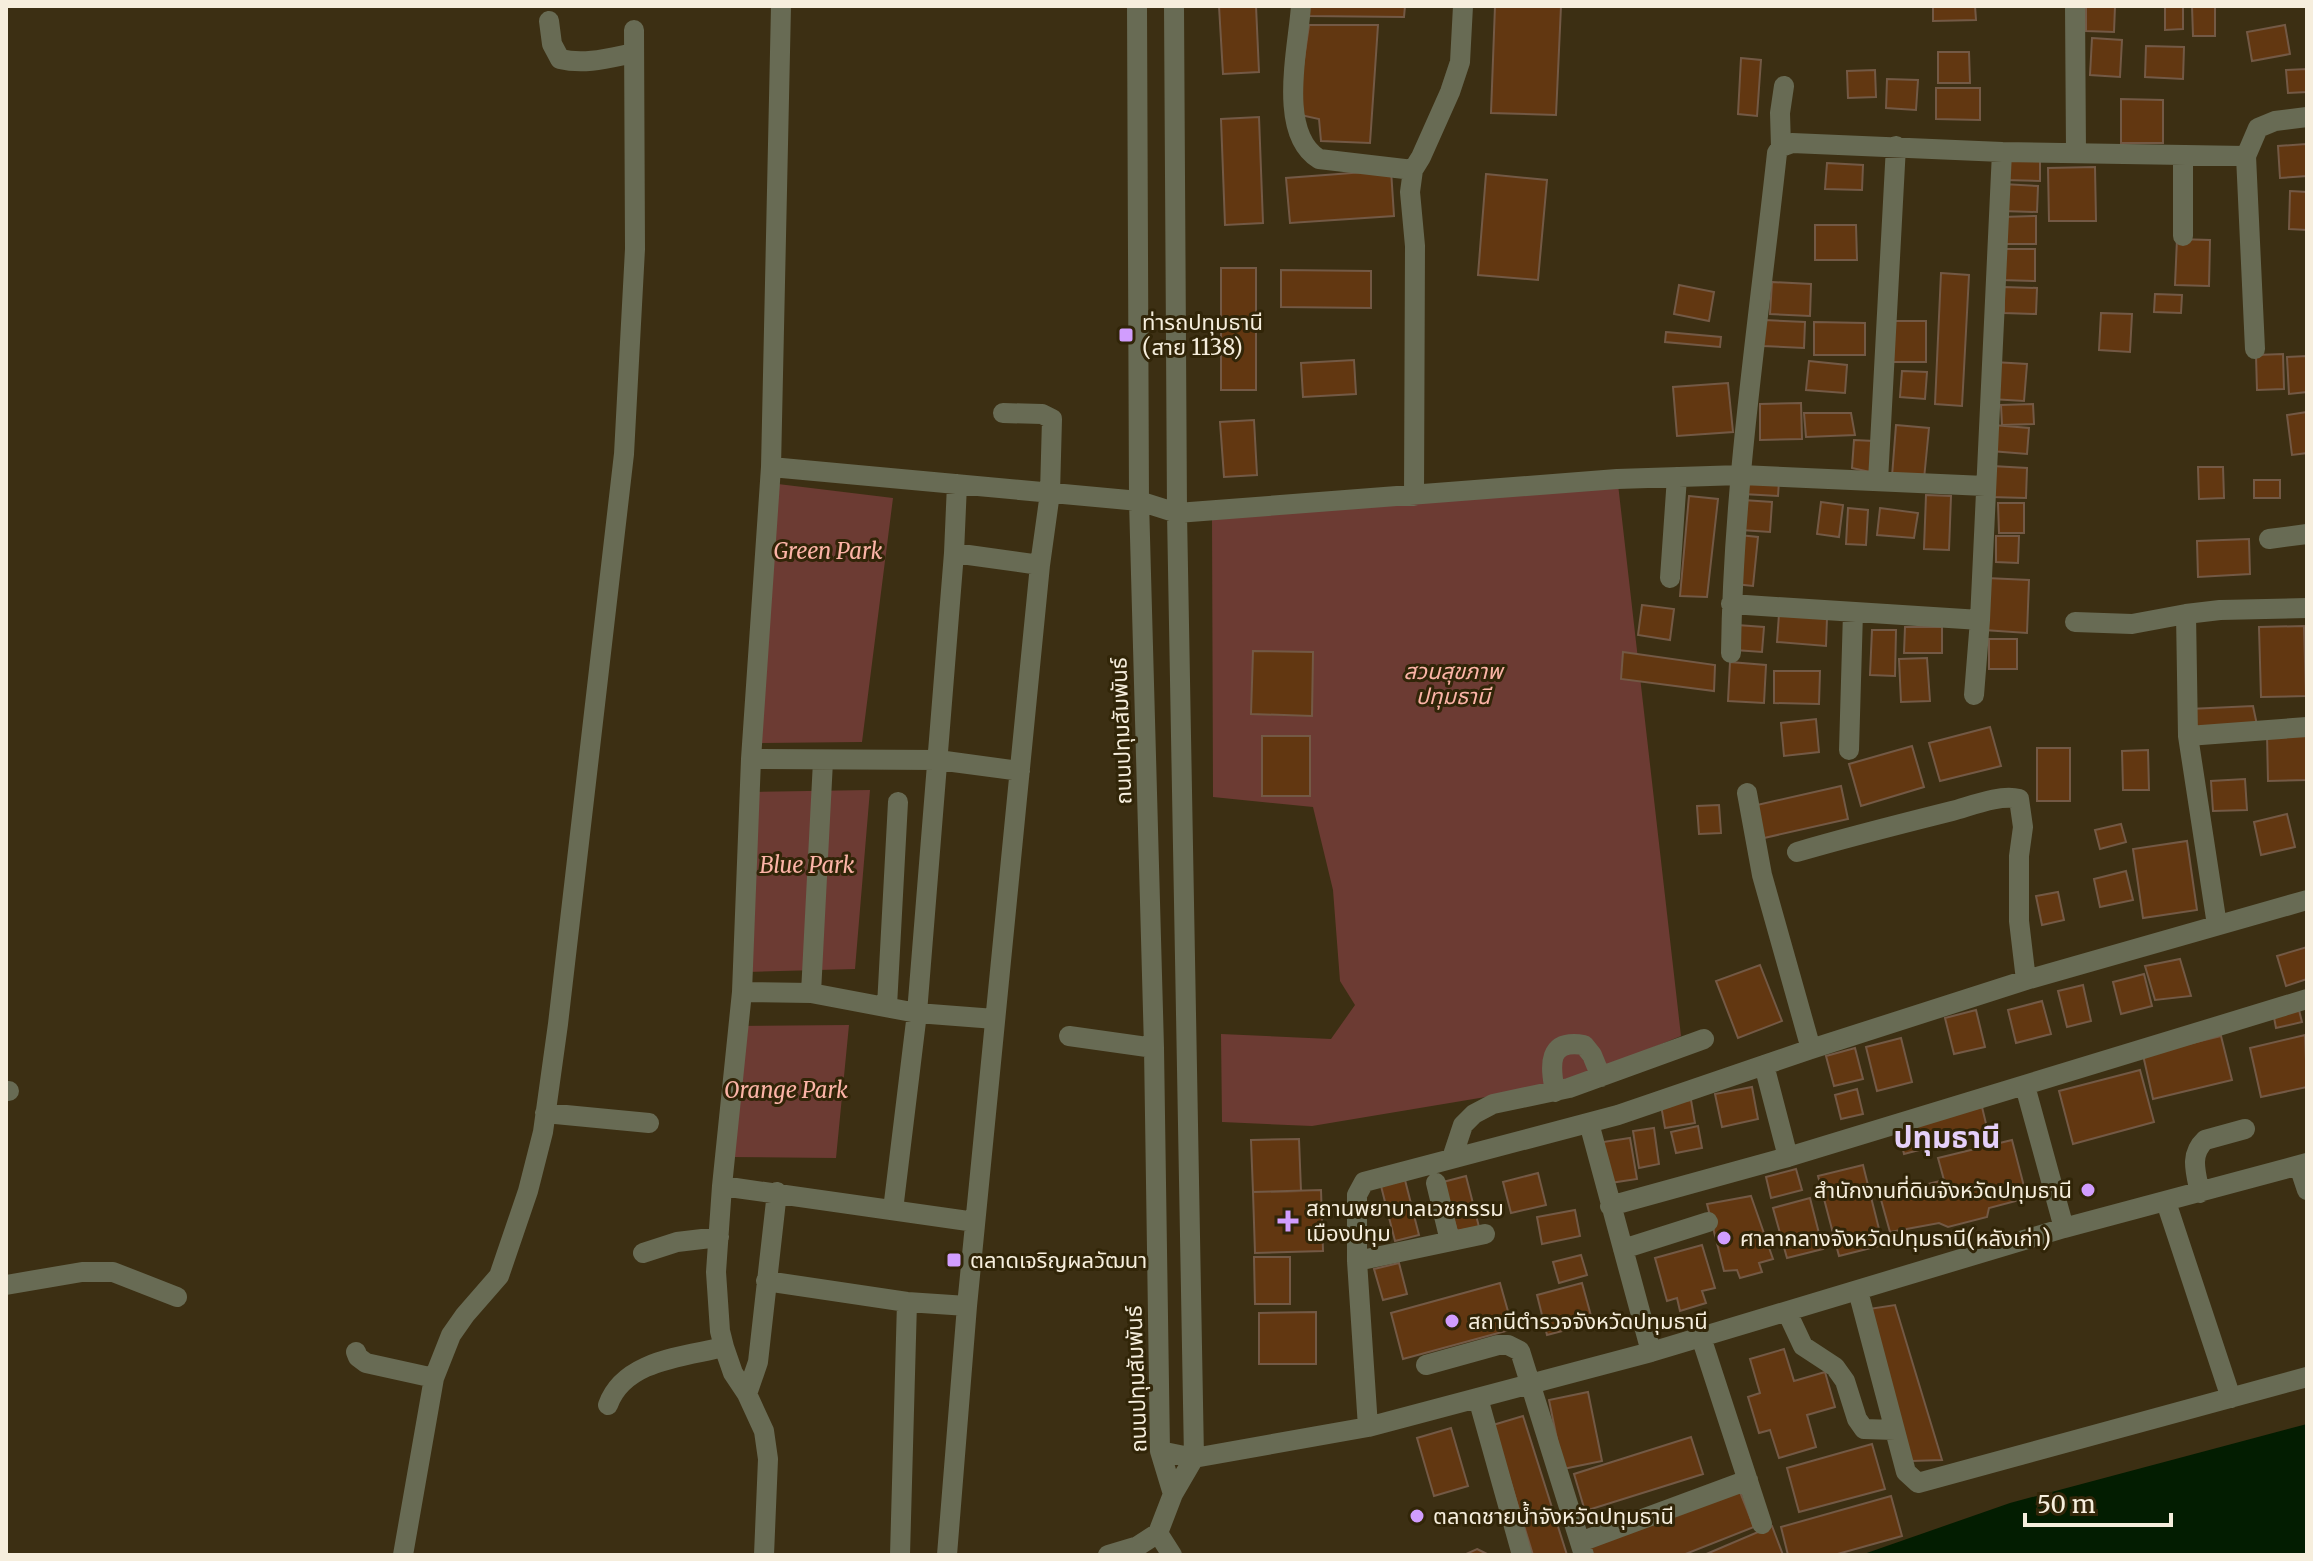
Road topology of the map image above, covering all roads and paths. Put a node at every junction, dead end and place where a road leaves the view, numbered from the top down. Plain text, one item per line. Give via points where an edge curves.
1 (781, 6) edge
2 (1137, 6) edge
3 (1174, 6) edge
4 (1301, 6) edge
5 (1463, 6) edge
6 (2075, 6) edge
7 (549, 21) dead end
8 (634, 30) dead end
9 (634, 53) junction
10 (1784, 86) dead end
11 (2307, 117) edge
12 (1896, 146) junction
13 (1781, 147) junction
14 (2002, 152) junction
15 (2076, 152) junction
16 (2183, 155) junction
17 (2246, 156) junction
18 (1413, 170) junction
19 (2183, 236) dead end
20 (2255, 349) dead end
21 (1003, 413) dead end
22 (771, 467) junction
23 (1741, 475) junction
24 (1677, 477) junction
25 (1878, 481) junction
26 (957, 484) junction
27 (1985, 486) junction
28 (1050, 493) junction
29 (1414, 496) junction
30 (1139, 501) junction
31 (1177, 513) junction
32 (2307, 534) edge
33 (2269, 539) dead end
34 (954, 553) junction
35 (1040, 565) junction
36 (1670, 578) dead end
37 (1731, 604) junction
38 (2307, 608) edge
39 (1853, 612) junction
40 (2186, 614) junction
41 (1980, 620) junction
42 (2075, 622) dead end
43 (1731, 653) dead end
44 (1974, 695) dead end
45 (2307, 727) edge
46 (2188, 736) junction
47 (1849, 750) dead end
48 (751, 759) junction
49 (938, 760) junction
50 (823, 761) junction
51 (1020, 771) junction
52 (1747, 793) dead end
53 (898, 802) dead end
54 (932, 844) junction
55 (896, 845) junction
56 (1797, 852) dead end
57 (2307, 900) edge
58 (2217, 925) junction
59 (2026, 980) junction
60 (742, 992) junction
61 (811, 993) junction
62 (2307, 999) edge
63 (887, 1006) junction
64 (917, 1013) junction
65 (995, 1019) junction
66 (1069, 1036) dead end
67 (1704, 1039) dead end
68 (1154, 1048) junction
69 (1811, 1049) junction
70 (1764, 1065) junction
71 (1601, 1077) junction
72 (2025, 1086) junction
73 (1555, 1092) junction
74 (545, 1113) junction
75 (649, 1123) dead end
76 (1589, 1123) junction
77 (2245, 1129) dead end
78 (1788, 1157) junction
79 (1452, 1158) junction
80 (2303, 1165) edge
81 (1436, 1183) dead end
82 (722, 1186) junction
83 (2307, 1190) edge
84 (777, 1192) junction
85 (2200, 1193) junction
86 (2166, 1202) junction
87 (1610, 1206) junction
88 (893, 1210) junction
89 (975, 1222) junction
90 (1708, 1222) dead end
91 (2064, 1228) junction
92 (1485, 1234) dead end
93 (719, 1237) junction
94 (1450, 1241) junction
95 (1623, 1249) junction
96 (643, 1253) dead end
97 (1357, 1261) junction
98 (766, 1281) junction
99 (6, 1285) edge
100 (1858, 1291) junction
101 (177, 1297) dead end
102 (907, 1302) junction
103 (967, 1306) junction
104 (1787, 1312) junction
105 (1701, 1337) junction
106 (724, 1347) junction
107 (356, 1352) dead end
108 (1651, 1352) junction
109 (1426, 1365) dead end
110 (2307, 1377) edge
111 (434, 1378) junction
112 (1531, 1384) junction
113 (747, 1394) junction
114 (1478, 1398) junction
115 (2231, 1398) junction
116 (608, 1405) dead end
117 (1368, 1427) junction
118 (1895, 1430) junction
119 (1160, 1451) junction
120 (1194, 1458) junction
121 (1748, 1480) junction
122 (1173, 1494) junction
123 (1762, 1524) dead end
124 (1158, 1533) junction
125 (1582, 1549) edge
126 (403, 1555) edge
127 (764, 1555) edge
128 (900, 1555) edge
129 (947, 1555) edge
130 (1108, 1555) edge
131 (1172, 1555) edge
132 (1522, 1555) edge

1 - 22 street
2 - 30 street, ถนนปทุมสัมพันธ์
3 - 31 street
4 - 18 street via 1293,107 1306,151 1319,159
5 - 18 street via 1460,62
6 - 15 street
7 - 9 street via 560,59 588,62
8 - 9 street
9 - 74 street via 635,249 624,454
10 - 13 street
11 - 17 street via 2258,128
12 - 13 street
12 - 14 street
12 - 25 street
13 - 23 street
14 - 15 street
14 - 27 street
15 - 16 street
16 - 17 street
16 - 19 street
17 - 20 street
18 - 29 street
21 - 28 street via 1052,419
22 - 26 street
22 - 48 street
23 - 24 street
23 - 25 street
23 - 37 street
24 - 29 street
24 - 36 street
25 - 27 street
26 - 28 street
26 - 34 street
27 - 41 street
28 - 30 street
28 - 35 street
29 - 31 street
30 - 31 street
30 - 68 street, ถนนปทุมสัมพันธ์
31 - 120 street
32 - 33 street
34 - 35 street
34 - 49 street
35 - 51 street
37 - 39 street
37 - 43 street
38 - 40 street
39 - 41 street
39 - 47 street
40 - 42 street via 2132,624
40 - 46 street
41 - 44 street
45 - 46 street
46 - 58 street
48 - 50 street
48 - 60 street
49 - 50 street
49 - 51 street
49 - 54 street
50 - 61 street
51 - 65 street
52 - 69 street via 1765,888
53 - 55 street
54 - 55 street
54 - 64 street
55 - 63 street
56 - 59 street via 1984,803 2019,799 2019,921
57 - 58 street
58 - 59 street
59 - 69 street
60 - 61 street
60 - 82 street
61 - 63 street
62 - 72 street
63 - 64 street
64 - 65 street
64 - 88 street
65 - 89 street
66 - 68 street
67 - 71 street
68 - 119 street, ถนนปทุมสัมพันธ์
69 - 70 street
70 - 76 street
70 - 78 street
71 - 73 street
71 - 73 street via 1584,1045 1561,1046 1550,1067
72 - 78 street
72 - 91 street
73 - 79 street via 1493,1104 1474,1114 1463,1125
74 - 75 street
74 - 111 street via 528,1191 499,1276 451,1335
76 - 79 street
76 - 87 street
77 - 85 street via 2200,1144 2194,1164
78 - 87 street
79 - 97 street via 1370,1179 1361,1186
80 - 83 street
80 - 85 street
81 - 94 street
82 - 84 street
82 - 93 street
84 - 88 street
84 - 98 street
85 - 86 street
86 - 91 street
86 - 115 street
87 - 95 street
88 - 89 street
89 - 103 street
90 - 95 street
91 - 100 street
92 - 94 street
93 - 96 street
93 - 106 street via 716,1272
94 - 97 street
95 - 108 street
97 - 117 street
98 - 102 street
98 - 113 street via 758,1362
99 - 101 street via 113,1272
100 - 104 street
100 - 118 street
102 - 103 street
102 - 128 street
103 - 129 street
104 - 105 street
104 - 118 street via 1803,1346 1835,1367 1845,1381 1864,1429
105 - 108 street
105 - 121 street
106 - 113 street
106 - 116 street via 634,1372 619,1383
107 - 111 street via 366,1363
108 - 112 street
109 - 112 street via 1508,1345 1520,1351
110 - 115 street
111 - 126 street
112 - 114 street
112 - 125 street
113 - 127 street via 764,1431 768,1459
114 - 117 street
114 - 132 street
115 - 118 street via 1918,1483 1906,1472
117 - 120 street
119 - 120 street
119 - 122 street, ถนนปทุมสัมพันธ์
120 - 122 street
121 - 123 street
121 - 125 street
122 - 124 street
124 - 130 street
124 - 131 street

